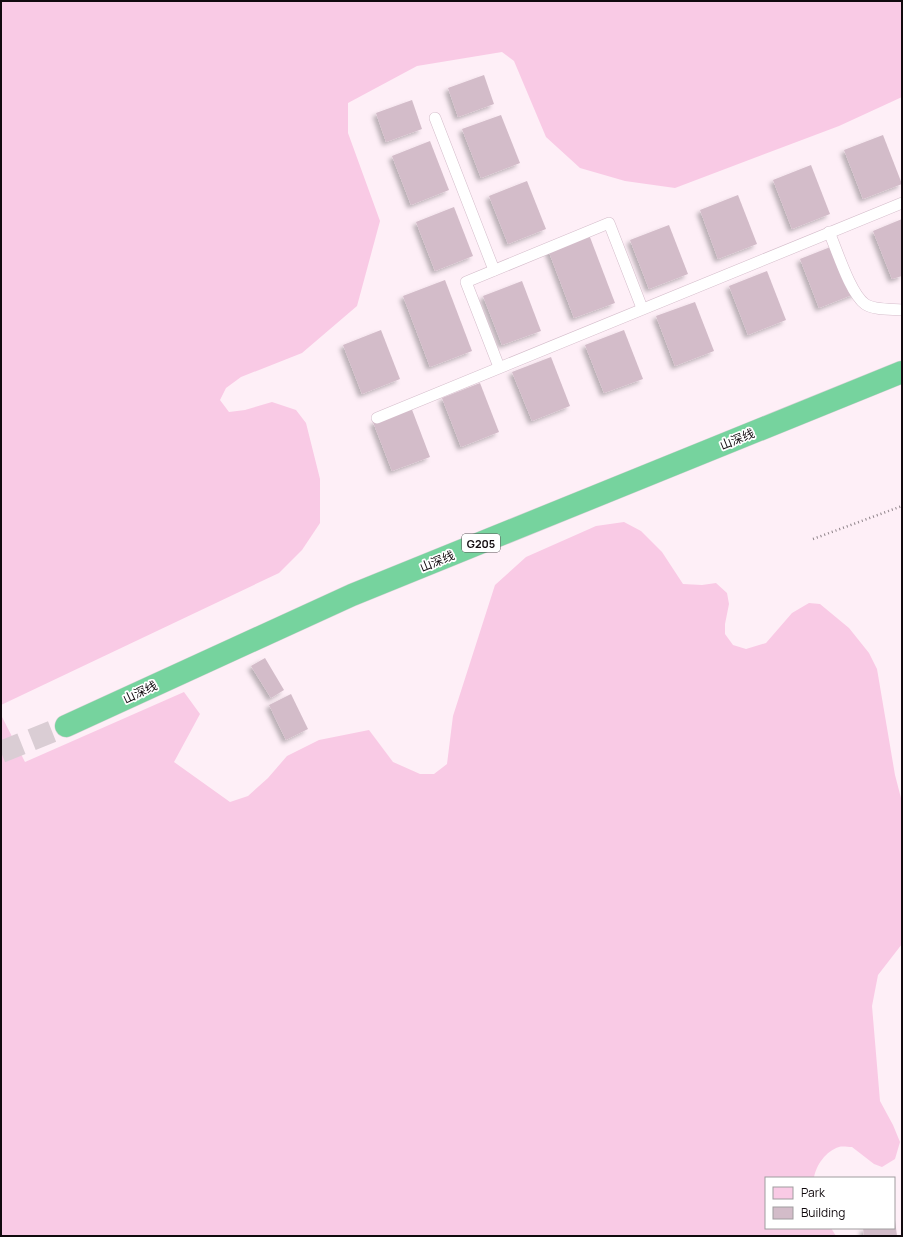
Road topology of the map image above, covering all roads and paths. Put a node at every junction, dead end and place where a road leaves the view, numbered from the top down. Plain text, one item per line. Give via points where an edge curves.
1 (435, 118) dead end
2 (902, 203) edge
3 (830, 232) junction
4 (494, 270) junction
5 (642, 308) junction
6 (902, 310) edge
7 (499, 367) junction
8 (902, 372) edge
9 (377, 418) dead end
10 (902, 506) edge
11 (813, 539) dead end
12 (66, 726) tunnel mouth

1 - 4 lane
2 - 3 lane
3 - 5 lane
3 - 6 lane via 854,292 866,305
4 - 5 lane via 609,222
4 - 7 lane via 466,282
5 - 7 lane
7 - 9 lane
8 - 12 highway, 山深线 / G205 via 352,595
10 - 11 path

